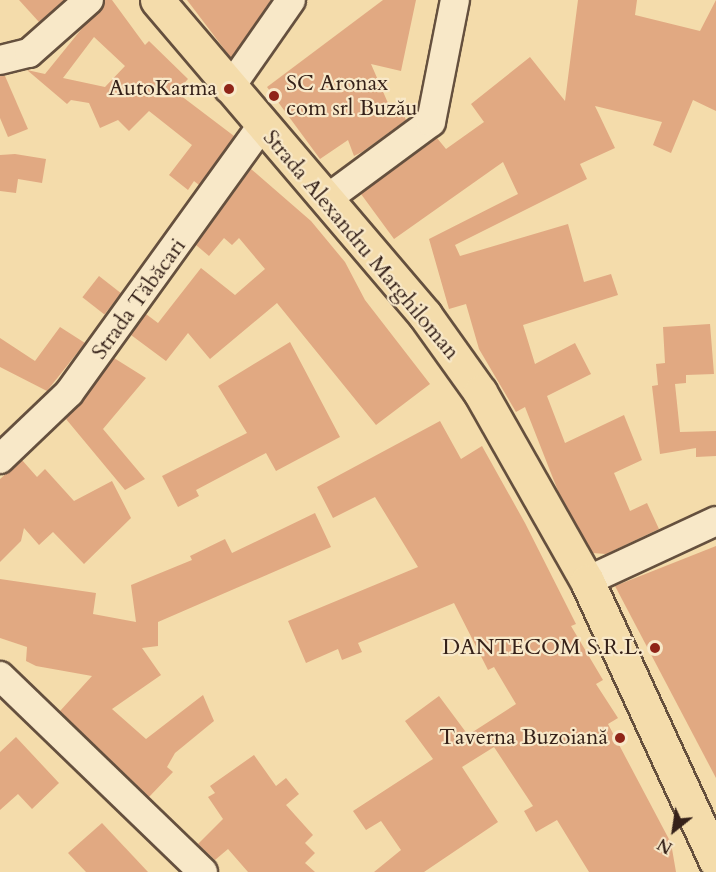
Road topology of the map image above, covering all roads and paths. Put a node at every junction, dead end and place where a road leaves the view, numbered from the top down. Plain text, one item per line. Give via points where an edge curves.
1 (89, 0) edge
2 (157, 0) edge
3 (291, 0) edge
4 (455, 0) edge
5 (0, 60) edge
6 (229, 89) junction
7 (262, 125) junction
8 (327, 199) junction
9 (0, 459) edge
10 (716, 522) edge
11 (587, 580) junction
12 (0, 676) edge
13 (716, 861) edge
14 (203, 872) edge

1 - 5 street via 29,53
2 - 6 main road, Strada Alexandru Marghiloman
3 - 6 street
4 - 8 street via 431,122
6 - 7 main road, Strada Alexandru Marghiloman
7 - 8 main road, Strada Alexandru Marghiloman
7 - 9 street, Strada Tăbăcari via 69,393
8 - 11 main road, Strada Alexandru Marghiloman via 425,315 480,392
10 - 11 street
11 - 13 main road, Strada Alexandru Marghiloman
12 - 14 street

